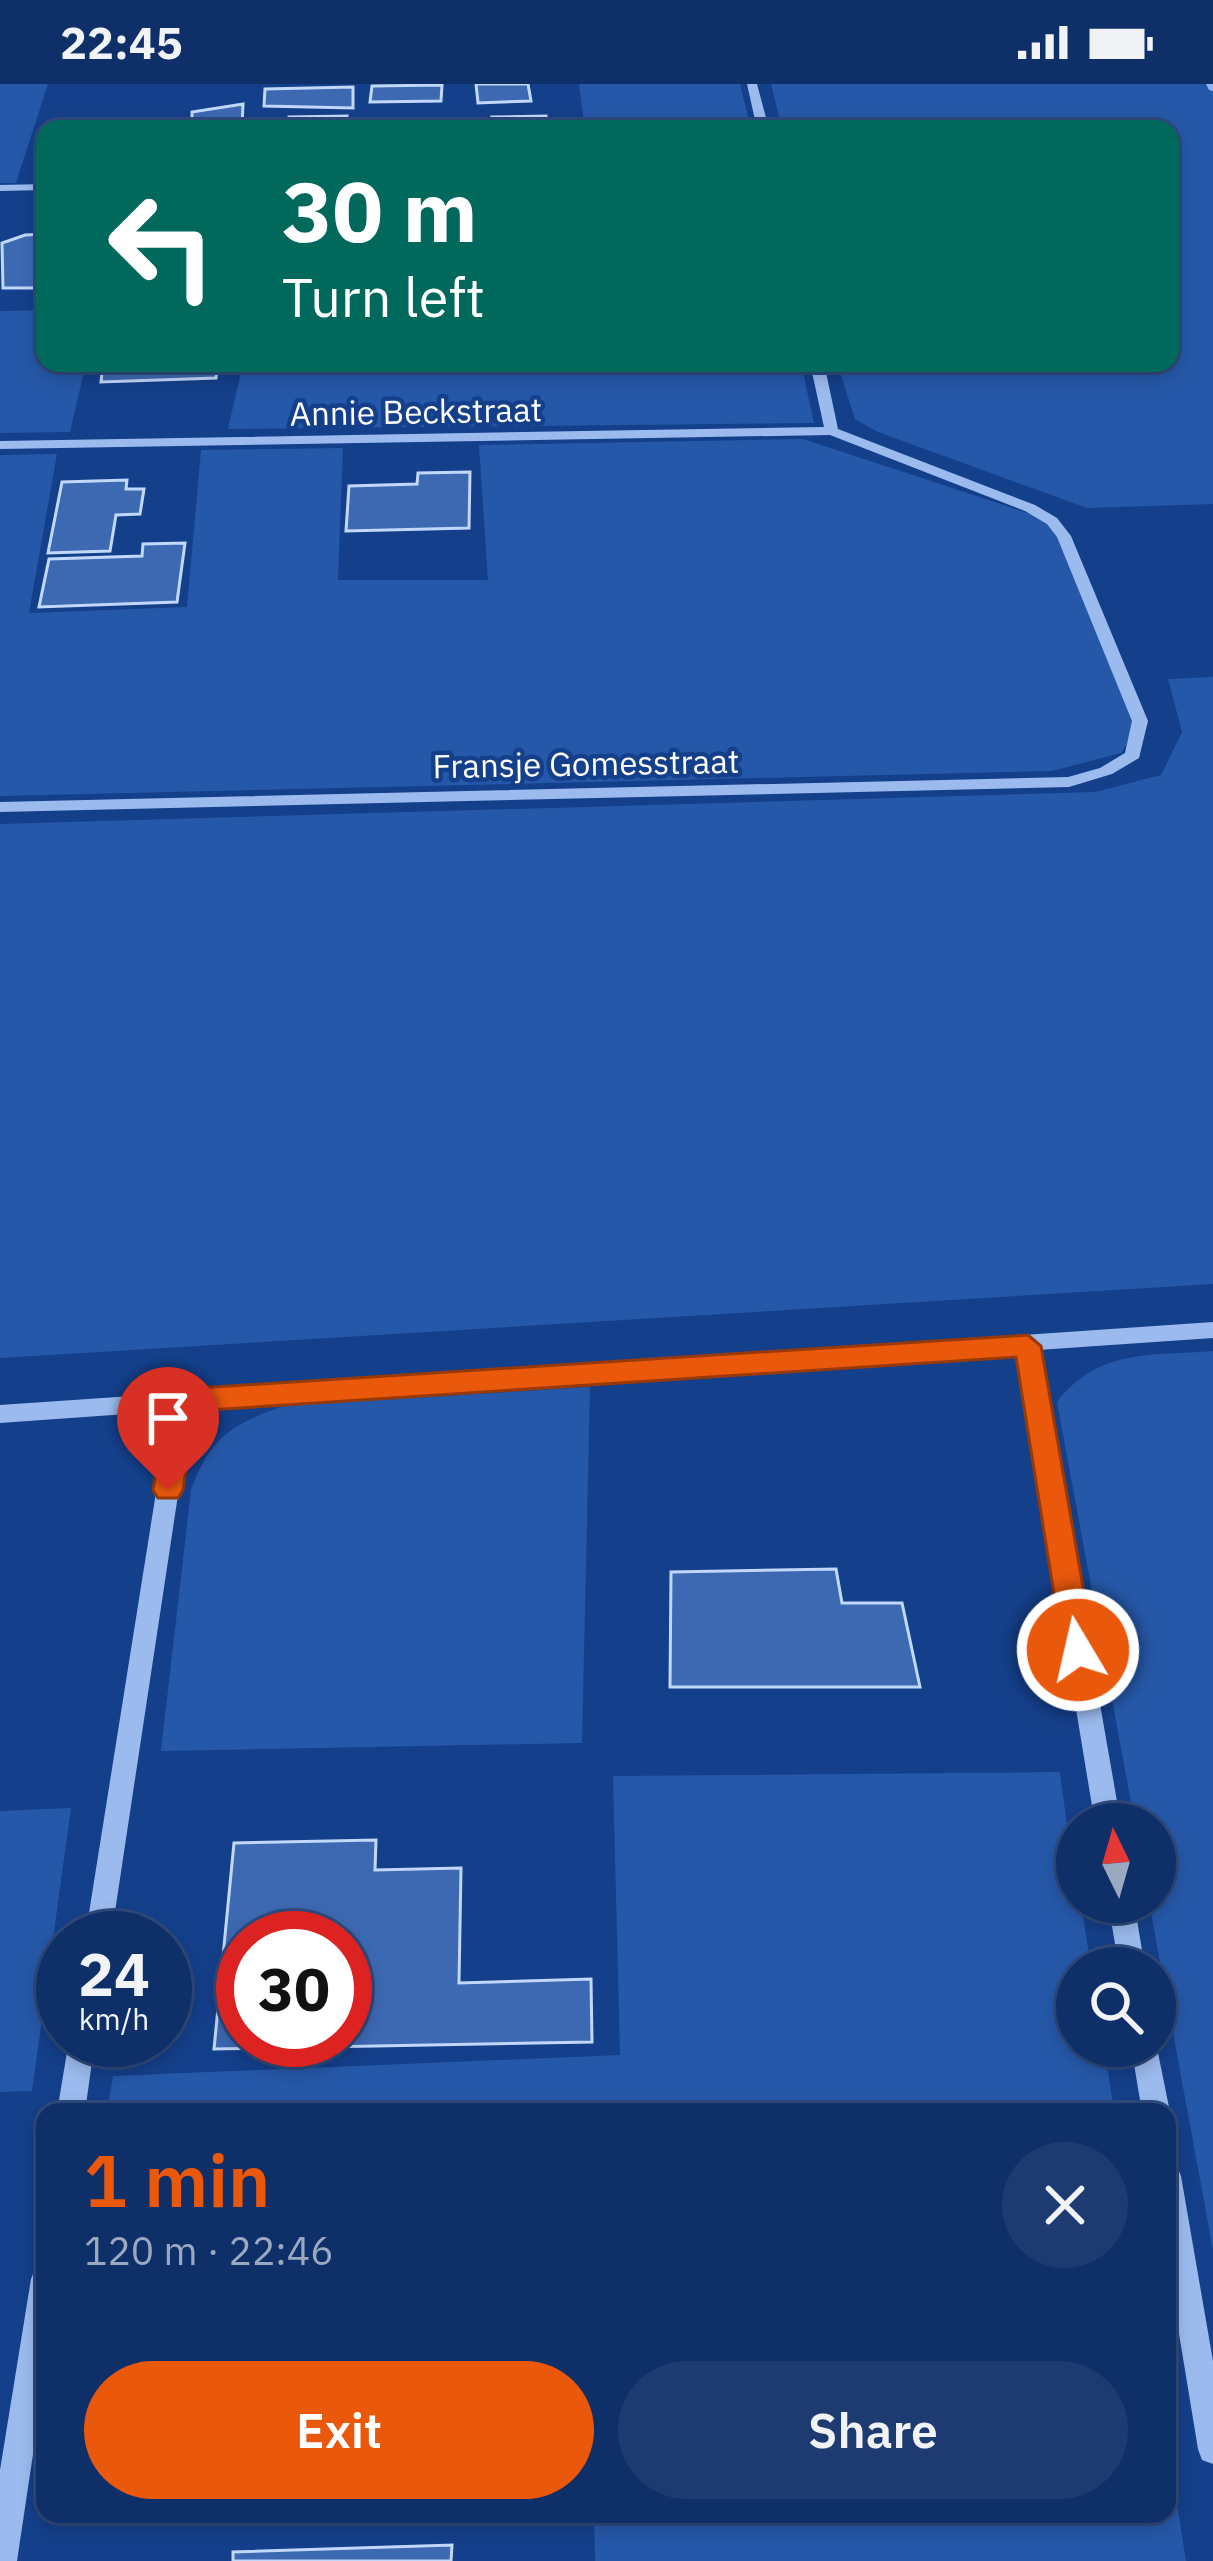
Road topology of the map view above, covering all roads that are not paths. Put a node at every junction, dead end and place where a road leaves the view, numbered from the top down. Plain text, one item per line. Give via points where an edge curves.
1 (752, 84) edge
2 (761, 120) edge
3 (36, 187) edge
4 (0, 188) edge
5 (819, 372) edge
6 (832, 431) junction
7 (0, 445) edge
8 (0, 807) edge
9 (1213, 1330) edge
10 (1028, 1346) junction
11 (182, 1400) junction
12 (0, 1414) edge
13 (1104, 1803) edge
14 (102, 1911) edge
15 (78, 2067) edge
16 (1148, 2067) edge
17 (72, 2103) edge
18 (1154, 2103) edge
19 (1176, 2229) edge
20 (36, 2337) edge
21 (1213, 2449) edge
22 (1, 2561) edge

1 - 2 street
3 - 4 street
5 - 6 street
6 - 7 street, Annie Beckstraat
6 - 8 street, Fransje Gomesstraat via 1052,521 1140,721 1132,755 1069,782
9 - 10 street
10 - 11 street
10 - 13 street
11 - 12 street
11 - 14 street
15 - 17 street
16 - 18 street
19 - 21 street
20 - 22 street

